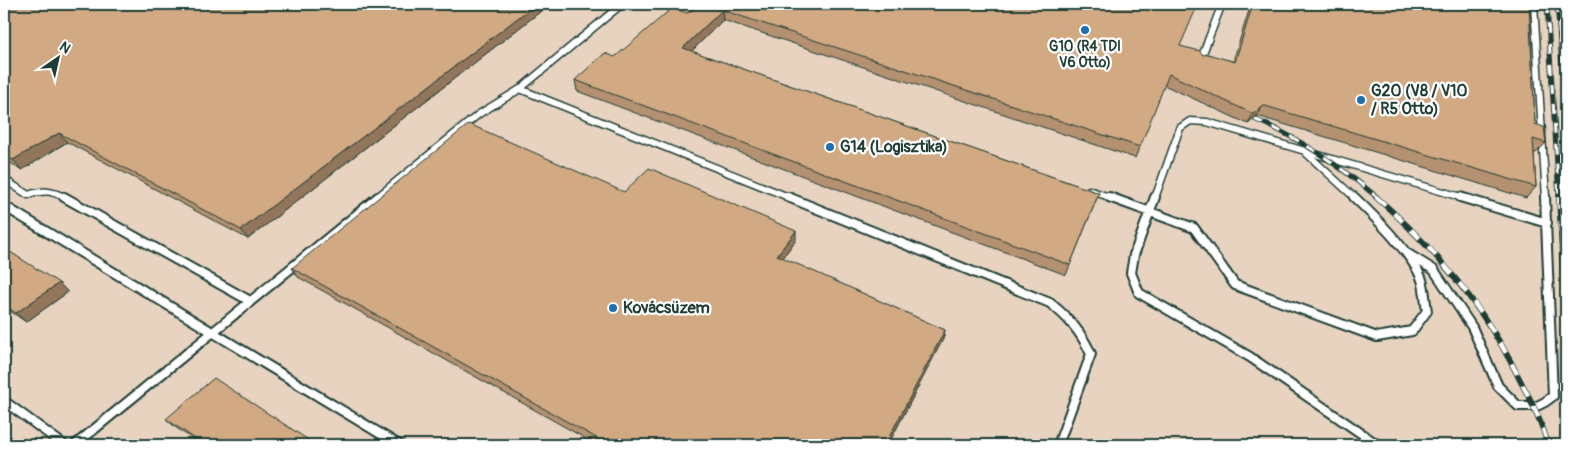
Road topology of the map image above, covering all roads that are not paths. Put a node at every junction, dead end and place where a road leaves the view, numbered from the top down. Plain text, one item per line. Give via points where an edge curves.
1 (622, 4) edge
2 (1222, 4) edge
3 (1534, 4) edge
4 (1200, 61) edge
5 (520, 89) junction
6 (1306, 153) junction
7 (4, 179) edge
8 (1085, 189) edge
9 (4, 206) edge
10 (1150, 212) junction
11 (1547, 223) junction
12 (1404, 251) junction
13 (250, 301) junction
14 (212, 332) junction
15 (4, 401) edge
16 (64, 445) edge
17 (74, 445) edge
18 (399, 445) edge
19 (1058, 445) edge
20 (1378, 445) edge

1 - 5 lane
2 - 4 lane
3 - 11 lane
5 - 13 lane via 479,114
5 - 19 lane via 1050,303 1070,318 1083,334 1091,354
6 - 10 lane via 1207,122 1190,121 1180,128
6 - 11 lane
6 - 12 lane via 1369,211
7 - 13 lane via 28,195 44,190 54,191
8 - 10 lane
9 - 14 lane
10 - 12 lane via 1194,228 1235,284 1377,337 1412,330 1426,310 1421,277
10 - 20 lane via 1131,273 1139,293 1250,357
11 - 12 lane via 1553,396 1546,403 1533,407 1518,406 1498,386 1472,327 1434,270
13 - 14 lane
14 - 17 lane
14 - 18 lane
15 - 16 lane

